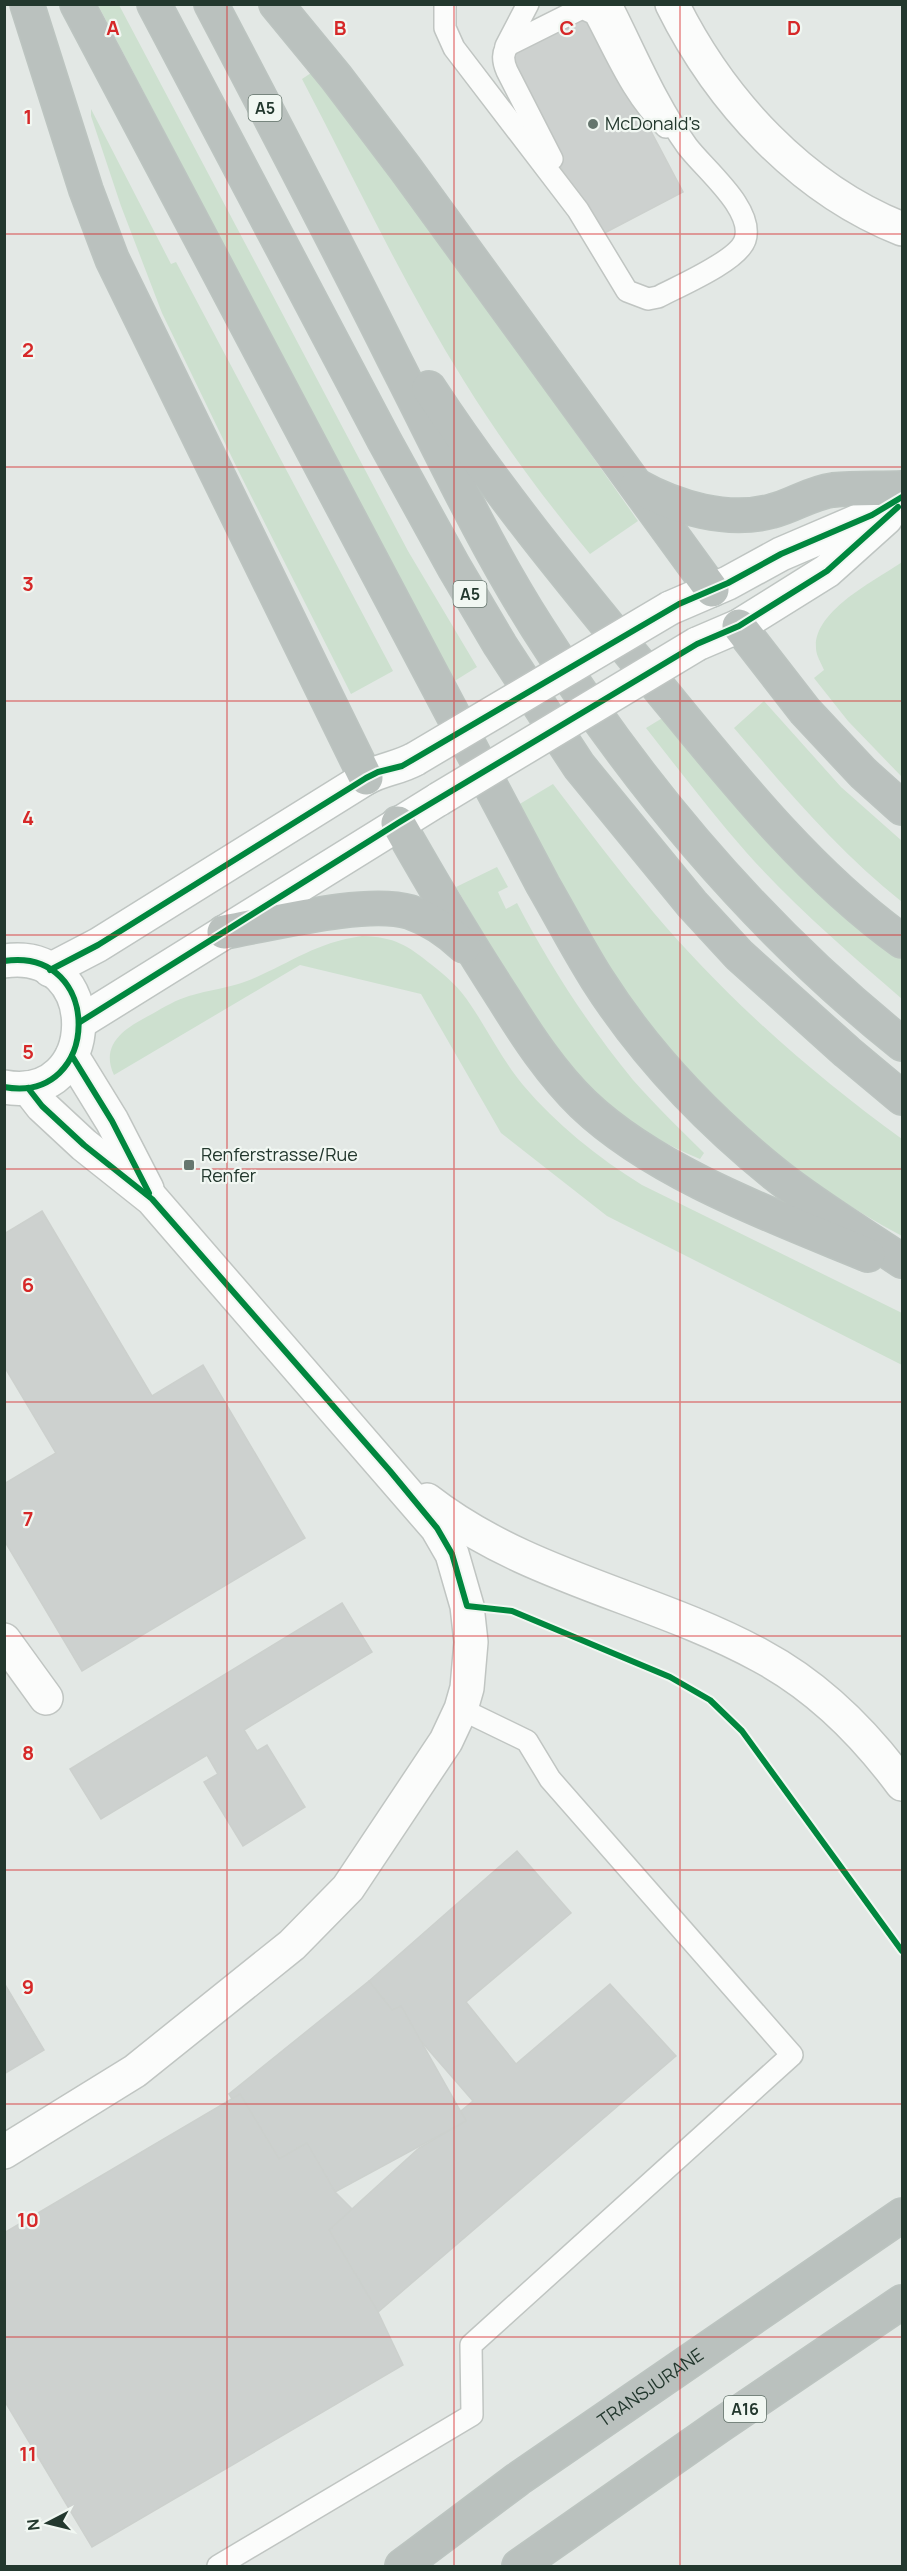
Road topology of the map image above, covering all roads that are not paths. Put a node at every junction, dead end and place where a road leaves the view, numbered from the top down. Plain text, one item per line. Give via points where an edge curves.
1 (27, 4) edge
2 (77, 4) edge
3 (154, 4) edge
4 (211, 4) edge
5 (276, 4) edge
6 (445, 4) edge
7 (528, 4) edge
8 (672, 4) edge
9 (598, 8) edge
10 (507, 46) junction
11 (320, 210) junction
12 (578, 210) junction
13 (903, 229) edge
14 (635, 485) junction
15 (903, 488) edge
16 (903, 497) edge
17 (903, 503) edge
18 (712, 590) junction
19 (739, 626) junction
20 (415, 759) junction
21 (366, 778) junction
22 (400, 790) junction
23 (439, 799) junction
24 (903, 808) edge
25 (398, 823) junction
26 (224, 932) junction
27 (903, 941) edge
28 (477, 957) junction
29 (4, 962) edge
30 (50, 970) junction
31 (80, 1022) junction
32 (903, 1044) edge
33 (72, 1056) junction
34 (16, 1088) edge
35 (903, 1098) edge
36 (152, 1199) junction
37 (903, 1261) edge
38 (903, 1270) edge
39 (390, 1471) junction
40 (4, 1640) edge
41 (46, 1698) dead end
42 (461, 1709) junction
43 (903, 1784) edge
44 (4, 2152) edge
45 (903, 2215) edge
46 (903, 2302) edge
47 (218, 2566) edge
48 (402, 2566) edge
49 (519, 2566) edge

1 - 21 highway via 112,259
2 - 37 highway via 543,885 598,981 682,1087 742,1146 810,1199
3 - 35 highway, A5 via 454,567 579,766 739,955
4 - 11 highway, A5
5 - 14 highway via 405,168
6 - 12 lane via 445,28 454,48
7 - 10 lane
8 - 13 street via 711,70 774,145 811,177
9 - 10 lane via 578,9
9 - 12 lane via 643,102 686,145 742,213 746,237 736,254 648,299 627,291
10 - 12 lane via 503,61 507,71
11 - 27 highway via 470,450 584,597 801,852
11 - 32 highway, A5 via 501,566 537,628 620,747 723,877 834,987
14 - 15 highway via 693,509 738,515 771,512 809,495 833,490
14 - 18 highway
16 - 18 street
17 - 19 street via 827,571
18 - 19 street
18 - 20 street, bridge via 670,608
19 - 23 street, bridge via 697,644
19 - 24 highway via 805,711 863,773
20 - 21 street
20 - 22 street
21 - 22 street
21 - 30 street via 98,945
22 - 23 street via 423,801
22 - 25 street via 393,808
23 - 25 street
25 - 26 street
25 - 28 highway
26 - 28 highway via 339,912 397,910 428,920
26 - 31 street
28 - 38 highway via 551,1067 584,1105 615,1130 648,1153 737,1199
29 - 30 street via 34,962
30 - 31 street via 72,992
31 - 33 street
33 - 34 street via 49,1080
33 - 36 street via 112,1121
34 - 36 street
36 - 39 street
39 - 42 street via 437,1528 452,1554 467,1606 471,1642
39 - 43 street via 447,1516 529,1560 752,1651 775,1664 844,1719
40 - 41 street
42 - 44 street via 446,1741 348,1888 292,1946 135,2071
42 - 47 lane via 527,1741 550,1779 792,2055 471,2345 472,2415
45 - 48 highway, TRANSJURANE via 581,2436
46 - 49 highway, A16

